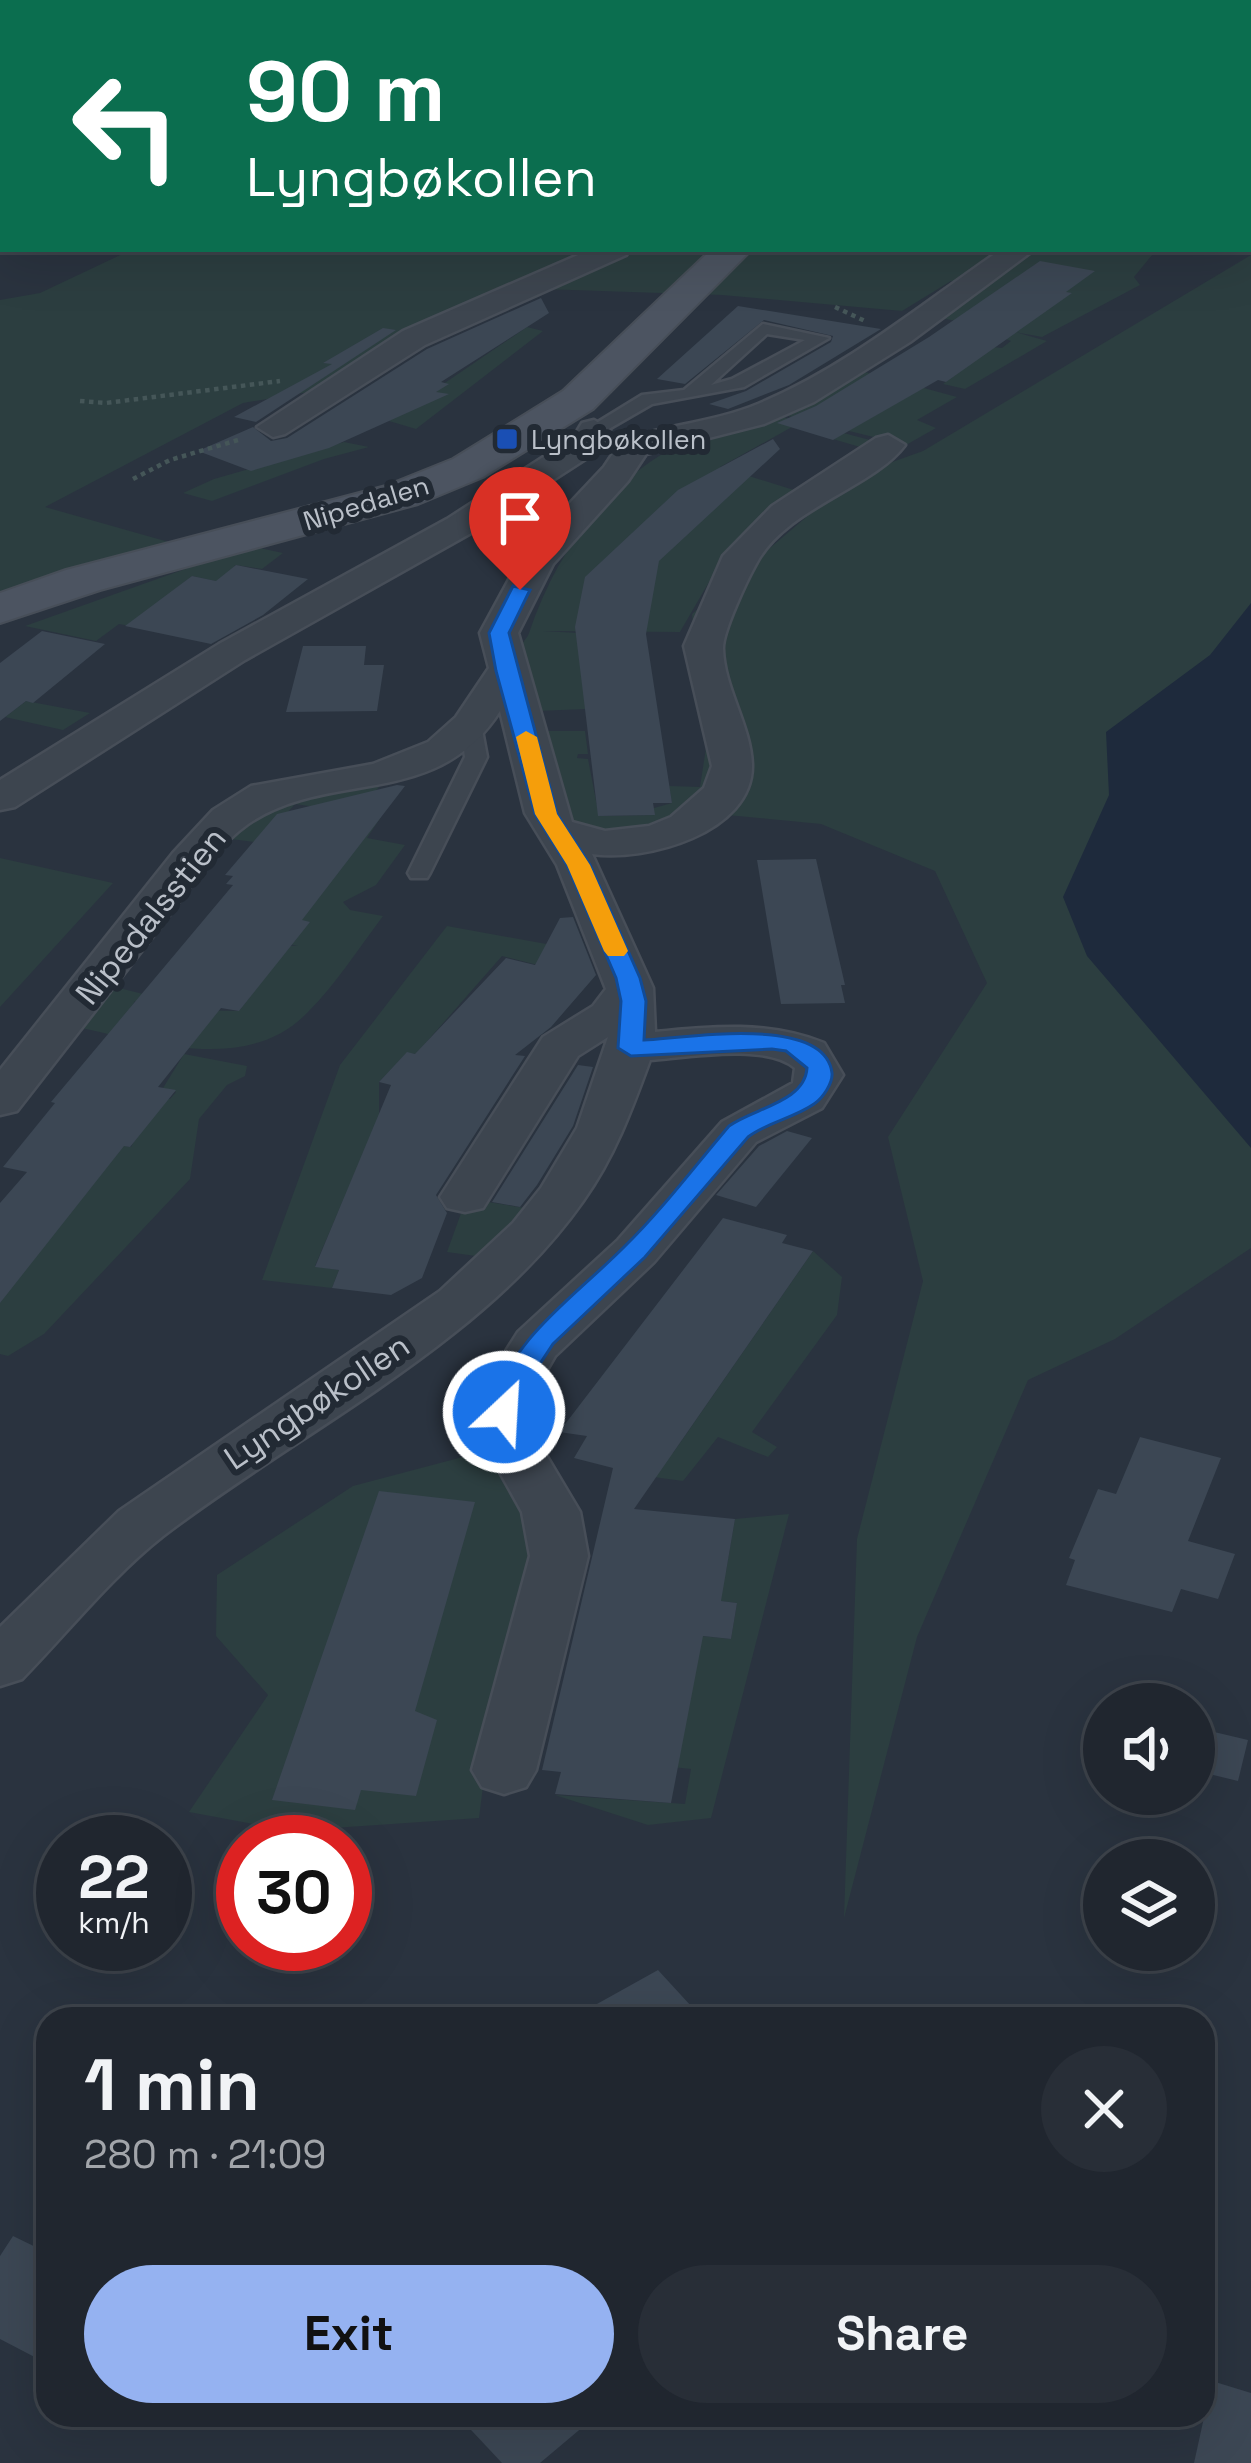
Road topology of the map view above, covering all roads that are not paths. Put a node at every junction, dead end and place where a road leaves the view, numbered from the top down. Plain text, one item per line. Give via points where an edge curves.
1 (609, 252) edge
2 (730, 252) edge
3 (1017, 252) edge
4 (689, 394) junction
5 (273, 427) road end
6 (594, 431) junction
7 (888, 446) dead end
8 (0, 609) edge
9 (506, 671) junction
10 (471, 725) junction
11 (0, 798) edge
12 (555, 830) junction
13 (419, 873) dead end
14 (630, 988) junction
15 (631, 1048) junction
16 (0, 1100) edge
17 (466, 1197) dead end
18 (0, 1664) edge
19 (504, 1770) dead end

1 - 5 street via 414,338
2 - 6 street, Nipedalen via 596,385
3 - 6 street, Nipedalen via 884,345 749,418
4 - 4 lane, Nipedalen via 764,329 820,338 738,383
4 - 6 lane, Nipedalen via 648,399
6 - 8 street, Nipedalen
6 - 9 street, Lyngbøkollen via 616,474 537,560 502,621
6 - 11 street, Nipedalen via 488,509 251,640
7 - 12 street via 784,513 741,556 703,646 732,766 718,800 681,827 632,844 596,846
9 - 10 street, Nipedalsstien
9 - 12 street, Lyngbøkollen
10 - 13 lane via 476,757
10 - 16 street, Nipedalsstien via 442,751 382,775 246,804 188,862
12 - 14 street, Lyngbøkollen
14 - 15 street, Lyngbøkollen
14 - 17 street via 609,1016 560,1047
15 - 18 street, Lyngbøkollen via 584,1162 531,1234 422,1333 139,1525
15 - 19 street via 793,1045 819,1068 819,1082 806,1098 739,1132 636,1251 542,1338 514,1382 504,1412 508,1442 560,1525

